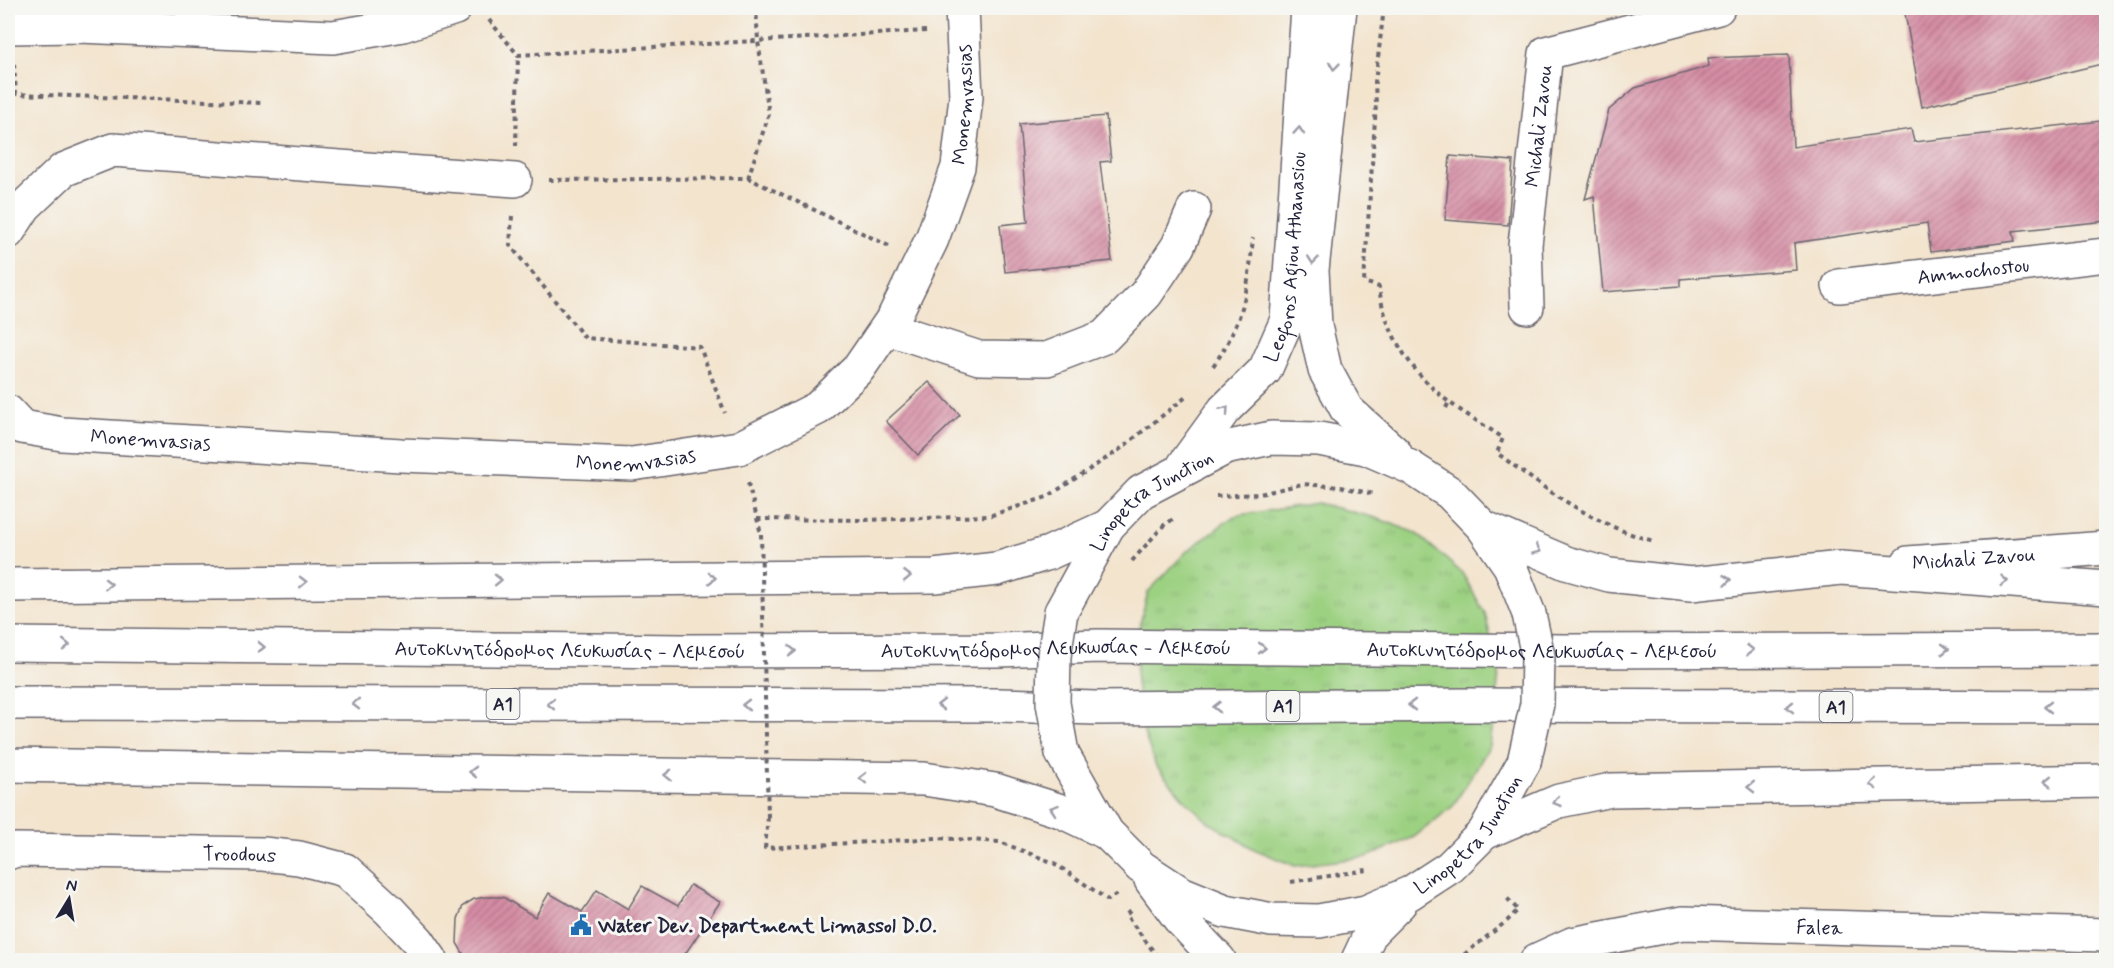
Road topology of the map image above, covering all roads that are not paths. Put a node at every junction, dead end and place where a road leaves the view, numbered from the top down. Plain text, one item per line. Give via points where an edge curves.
1 (1308, 8) edge
2 (1340, 8) edge
3 (1718, 8) edge
4 (471, 11) edge
5 (962, 18) edge
6 (10, 27) edge
7 (515, 180) road end
8 (1194, 209) dead end
9 (8, 232) edge
10 (2106, 255) edge
11 (1839, 286) dead end
12 (1527, 307) dead end
13 (887, 328) junction
14 (8, 412) edge
15 (1410, 467) junction
16 (1178, 474) junction
17 (1108, 526) junction
18 (1483, 526) junction
19 (2106, 548) edge
20 (1841, 568) junction
21 (8, 585) edge
22 (2106, 588) edge
23 (8, 644) edge
24 (2106, 649) edge
25 (8, 703) edge
26 (2106, 707) edge
27 (8, 765) edge
28 (2106, 781) edge
29 (1107, 833) junction
30 (1484, 833) junction
31 (8, 853) edge
32 (1132, 879) junction
33 (1410, 893) junction
34 (2106, 935) edge
35 (431, 960) edge
36 (1219, 960) edge
37 (1358, 960) edge
38 (1538, 960) edge

16 -> 1 main road, Leoforos Agiou Athanasiou via 1224,410 1265,370 1287,320
2 -> 15 main road, Leoforos Agiou Athanasiou via 1312,270 1315,326 1325,370 1347,410
3 - 12 main road, Michali Zavou via 1546,53 1525,245
4 - 6 main road via 333,38 80,26
5 - 13 main road, Monemvasias via 966,98 958,167 932,239
7 - 9 main road via 113,150 63,170 25,206
8 - 13 main road via 1178,246 1146,294 1104,337 1047,359 979,358
10 - 11 main road, Ammochostou
13 - 14 main road, Monemvasias via 859,369 818,408 739,448 632,464 401,455 62,434 22,427
15 - 16 main road, Linopetra Junction via 1366,448 1319,439 1271,438 1225,448
15 - 18 main road, Linopetra Junction via 1450,493
16 - 17 main road, Linopetra Junction via 1141,492
21 -> 17 main road via 934,576 997,569 1049,553
17 - 29 main road, Linopetra Junction, bridge via 1060,612 1053,703 1062,753
18 -> 20 main road via 1566,563 1609,575 1690,584
18 - 30 main road, Linopetra Junction, bridge via 1510,566 1529,614 1538,656 1538,704 1524,762
19 - 20 main road, Michali Zavou
20 -> 22 main road
23 -> 24 main road, Αυτοκινητόδρομος Λευκωσίας - Λεμεσού via 682,651 1098,646 1565,651
26 -> 25 main road, A1
29 -> 27 main road via 1061,811 995,790 924,779
28 -> 30 main road via 1611,790 1558,801
29 - 32 main road, Linopetra Junction
30 - 33 main road, Linopetra Junction via 1450,867
31 - 35 main road, Troodous via 16,850 263,854 299,858 345,870 418,940
32 - 33 main road, Linopetra Junction via 1225,911 1272,920 1319,921 1366,912
32 - 36 main road via 1179,918
33 - 37 main road via 1371,932
34 - 38 main road, Falea via 1683,923 1572,944

